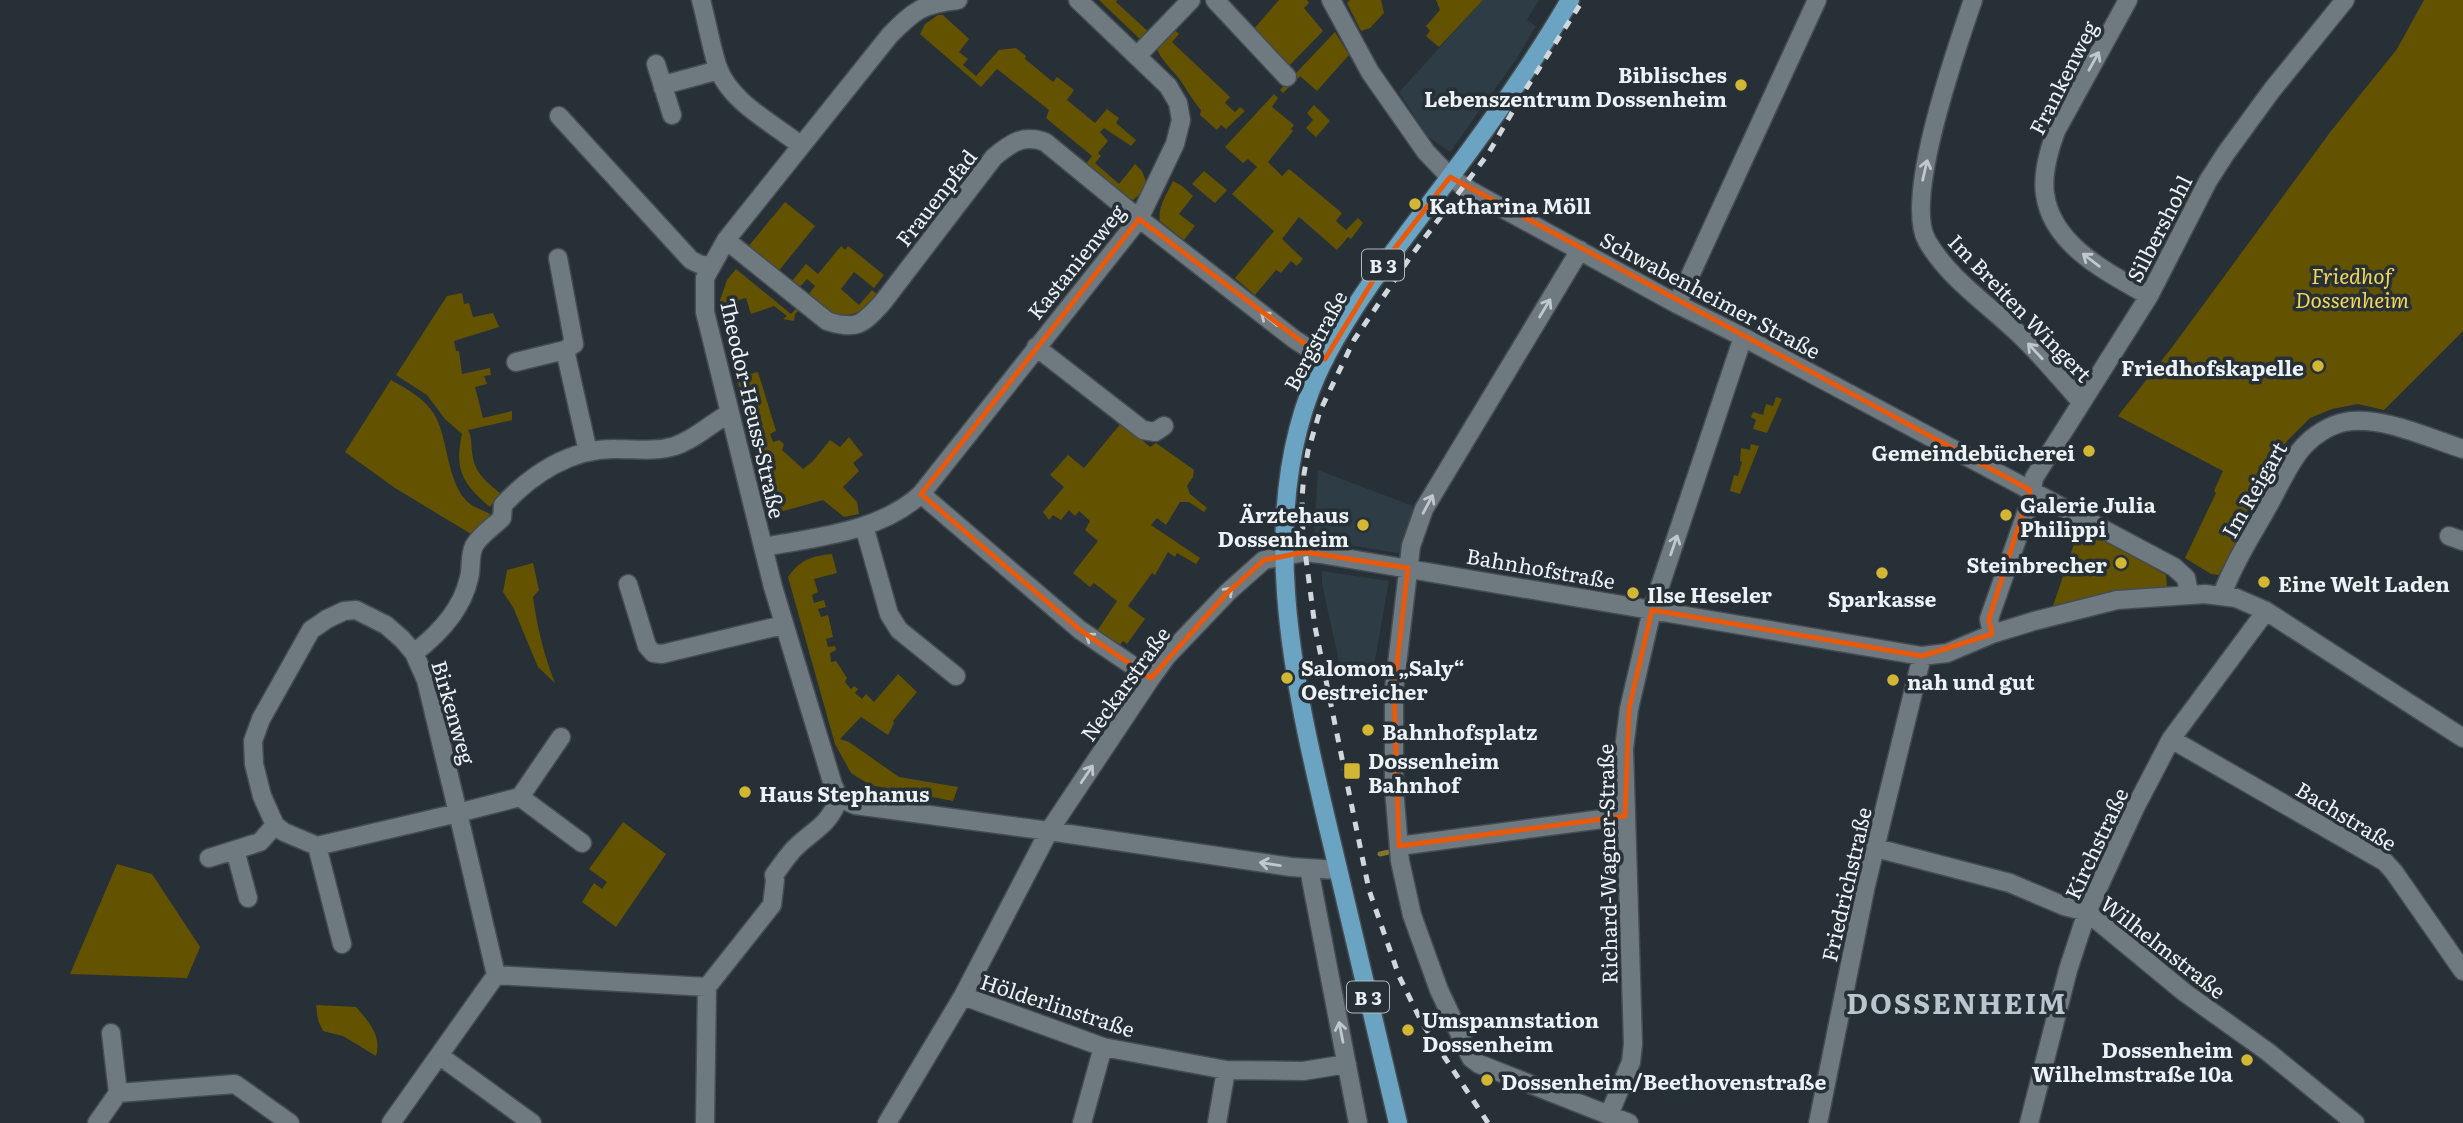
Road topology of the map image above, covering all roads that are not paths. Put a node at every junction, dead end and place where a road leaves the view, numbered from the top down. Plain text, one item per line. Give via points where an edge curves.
1 (701, 0) edge
2 (958, 0) edge
3 (1078, 0) edge
4 (1191, 0) edge
5 (1215, 0) edge
6 (1331, 0) edge
7 (1570, 0) edge
8 (1817, 0) edge
9 (1973, 0) edge
10 (2346, 0) edge
11 (2123, 1) edge
12 (912, 5) edge
13 (1138, 56) junction
14 (656, 64) dead end
15 (719, 70) junction
16 (1287, 77) dead end
17 (663, 88) junction
18 (559, 116) dead end
19 (671, 116) dead end
20 (800, 145) junction
21 (1450, 177) junction
22 (1139, 219) junction
23 (726, 240) junction
24 (1580, 250) junction
25 (558, 258) dead end
26 (710, 266) junction
27 (2149, 296) junction
28 (1677, 304) junction
29 (1743, 337) junction
30 (1036, 347) junction
31 (565, 351) junction
32 (1325, 359) junction
33 (516, 362) dead end
34 (2081, 402) junction
35 (730, 413) junction
36 (1164, 426) dead end
37 (2463, 449) edge
38 (588, 452) junction
39 (2030, 490) junction
40 (921, 494) junction
41 (864, 526) junction
42 (764, 547) junction
43 (1286, 555) junction
44 (1408, 568) junction
45 (628, 584) dead end
46 (2189, 594) junction
47 (2222, 595) junction
48 (1652, 610) junction
49 (2266, 611) junction
50 (783, 625) junction
51 (1992, 634) junction
52 (414, 653) junction
53 (1922, 656) junction
54 (956, 676) dead end
55 (1151, 678) junction
56 (561, 737) dead end
57 (2463, 738) edge
58 (2171, 739) junction
59 (520, 797) junction
60 (839, 798) junction
61 (458, 813) junction
62 (1625, 816) junction
63 (275, 825) junction
64 (1049, 831) junction
65 (582, 844) dead end
66 (317, 846) junction
67 (1399, 846) junction
68 (1876, 848) junction
69 (235, 850) junction
70 (209, 858) dead end
71 (1309, 869) junction
72 (1338, 870) junction
73 (248, 898) dead end
74 (2087, 912) junction
75 (342, 944) dead end
76 (2463, 971) edge
77 (496, 975) junction
78 (707, 986) junction
79 (963, 996) junction
80 (111, 1033) dead end
81 (1103, 1047) junction
82 (440, 1056) junction
83 (1347, 1064) junction
84 (1226, 1070) junction
85 (118, 1093) junction
86 (1609, 1115) junction
87 (97, 1123) edge
88 (290, 1123) edge
89 (391, 1123) edge
90 (532, 1123) edge
91 (705, 1123) edge
92 (887, 1123) edge
93 (1082, 1123) edge
94 (1217, 1123) edge
95 (1358, 1123) edge
96 (1398, 1123) edge
97 (1629, 1123) edge
98 (1818, 1123) edge
99 (2029, 1123) edge
100 (2355, 1123) edge

1 - 15 street
2 - 12 street, Theodor-Heuss-Straße
3 - 13 street, Kastanienweg
4 - 13 street
5 - 16 street
6 - 21 street, Schwabenheimer Straße via 1370,72 1426,152
7 - 21 main road, Bergstraße / B 3 via 1521,80
8 - 28 street
34 -> 9 street, Im Breiten Wingert via 2021,336 1945,265 1926,239 1920,191 1947,76
10 - 27 street, Silbershohl via 2225,153
27 -> 11 street, Frankenweg via 2074,246 2049,211 2045,193 2048,153 2056,131
12 - 20 street, Theodor-Heuss-Straße
13 - 22 street, Kastanienweg via 1168,86 1181,120 1175,144
14 - 17 street
15 - 17 street
15 - 20 street via 748,107
17 - 19 street
18 - 26 street via 691,260
20 - 23 street, Theodor-Heuss-Straße
21 - 24 street, Schwabenheimer Straße
21 - 32 main road, Bergstraße / B 3 via 1385,261
22 - 23 street, Frauenpfad via 1045,142 1017,141 994,157 883,302 866,320 844,327 827,321
22 - 30 street, Kastanienweg
32 -> 22 street, Frauenpfad
23 - 26 street, Theodor-Heuss-Straße
24 - 28 street, Schwabenheimer Straße
44 -> 24 street via 1424,509
25 - 31 street via 574,344
26 - 35 street, Theodor-Heuss-Straße via 705,278 705,312
27 - 34 street, Silbershohl
28 - 29 street, Schwabenheimer Straße
29 - 39 street, Schwabenheimer Straße
48 -> 29 street, Richard-Wagner-Straße
30 - 36 street, Kastanienweg via 1143,430 1155,432
30 - 40 street, Kastanienweg
31 - 33 street
31 - 38 street
32 - 43 main road, Bergstraße / B 3 via 1310,391 1289,467 1284,509
34 - 39 street, Silbershohl
35 - 38 street, Birkenweg via 673,446
35 - 42 street, Theodor-Heuss-Straße
37 - 47 street, Im Reigart via 2365,420 2328,428 2304,445 2290,466
38 - 52 street, Birkenweg via 535,474 503,505 502,518 470,554 470,573 460,603 434,638
39 - 46 street, Schwabenheimer Straße via 2174,567 2186,578
39 - 51 street, Silbershohl via 2029,505 1989,619
40 - 41 street, Kastanienweg via 884,520
55 -> 40 street via 1080,630
41 - 42 street, Kastanienweg
41 - 54 street via 889,614 899,630
42 - 50 street, Theodor-Heuss-Straße
43 - 44 street, Bahnhofstraße via 1305,552
55 -> 43 street, Neckarstraße via 1227,592 1264,560
43 - 72 main road, B 3 via 1298,688
44 - 48 street, Bahnhofstraße
44 - 67 street via 1394,690
45 - 50 street via 653,653
46 - 47 street, Bahnhofstraße
46 - 51 street, Bahnhofstraße via 2091,605
47 - 49 street, Bahnhofstraße
48 - 53 street, Bahnhofstraße
48 - 62 street, Richard-Wagner-Straße via 1629,709 1624,749
49 - 57 street, Bahnhofstraße
49 - 58 street, Kirchstraße
50 - 60 street, Theodor-Heuss-Straße
51 - 53 street, Bahnhofstraße via 1947,653
52 - 61 street, Birkenweg via 426,680
52 - 63 street via 386,625 356,610 344,611 311,630 253,741 262,796
53 - 68 street, Friedrichstraße
64 -> 55 street, Neckarstraße
56 - 59 street
58 - 74 street, Kirchstraße
58 - 76 street, Bachstraße via 2385,862
59 - 61 street
59 - 65 street
60 - 64 street via 855,805
60 - 78 street via 820,829 796,847 774,875 772,905
61 - 66 street
61 - 77 street, Birkenweg
62 - 67 street
62 - 86 street, Richard-Wagner-Straße via 1633,1044
63 - 66 street
63 - 69 street via 260,842
71 -> 64 street
64 - 79 street, Neckarstraße
66 - 75 street
67 - 86 street via 1412,915 1439,990 1471,1058
68 - 74 street, Wilhelmstraße via 2010,883
68 - 98 street, Friedrichstraße
69 - 70 street
69 - 73 street
71 - 72 street
83 -> 71 street
72 - 96 main road, B 3
74 - 99 street, Kirchstraße
74 - 100 street, Wilhelmstraße
77 - 78 street
77 - 82 street
78 - 91 street
79 - 81 street, Hölderlinstraße
79 - 92 street, Neckarstraße
80 - 85 street
81 - 84 street, Hölderlinstraße
81 - 93 street
82 - 89 street
82 - 90 street
83 - 84 street, Hölderlinstraße via 1303,1072
83 - 95 street
84 - 94 street
85 - 87 street
85 - 88 street via 235,1084
86 - 97 street

